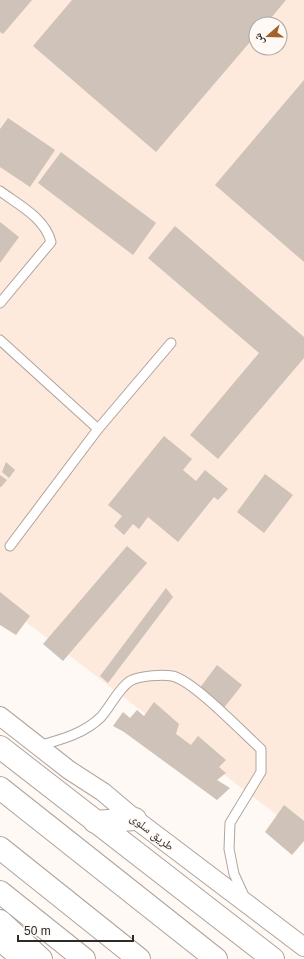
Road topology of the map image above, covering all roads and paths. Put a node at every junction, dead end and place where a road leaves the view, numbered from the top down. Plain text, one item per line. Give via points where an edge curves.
1 (0, 191) edge
2 (0, 303) edge
3 (0, 340) edge
4 (171, 343) dead end
5 (98, 429) junction
6 (10, 546) dead end
7 (0, 716) edge
8 (38, 746) junction
9 (0, 747) edge
10 (0, 788) edge
11 (135, 819) junction
12 (95, 822) junction
13 (0, 848) edge
14 (0, 892) edge
15 (248, 905) junction
16 (0, 921) edge
17 (0, 940) edge
18 (304, 947) edge
19 (24, 959) edge
20 (41, 959) edge
21 (84, 959) edge
22 (139, 959) edge
23 (216, 959) edge
24 (273, 959) edge

1 - 2 lane via 43,223 49,232 51,242
3 - 5 lane
4 - 5 lane
5 - 6 lane
7 - 8 street, طريق سلوى
8 - 11 street, طريق سلوى via 103,792
8 - 15 lane via 66,738 86,728 100,718 129,682 141,676 172,676 192,686 261,750 262,772 230,823 229,849 234,874
9 - 12 main road
10 - 23 main road
11 - 12 main road
11 - 15 street, طريق سلوى
12 - 24 main road
13 - 22 main road
14 - 21 main road
15 - 18 street, طريق سلوى
16 - 20 main road
17 - 19 main road

